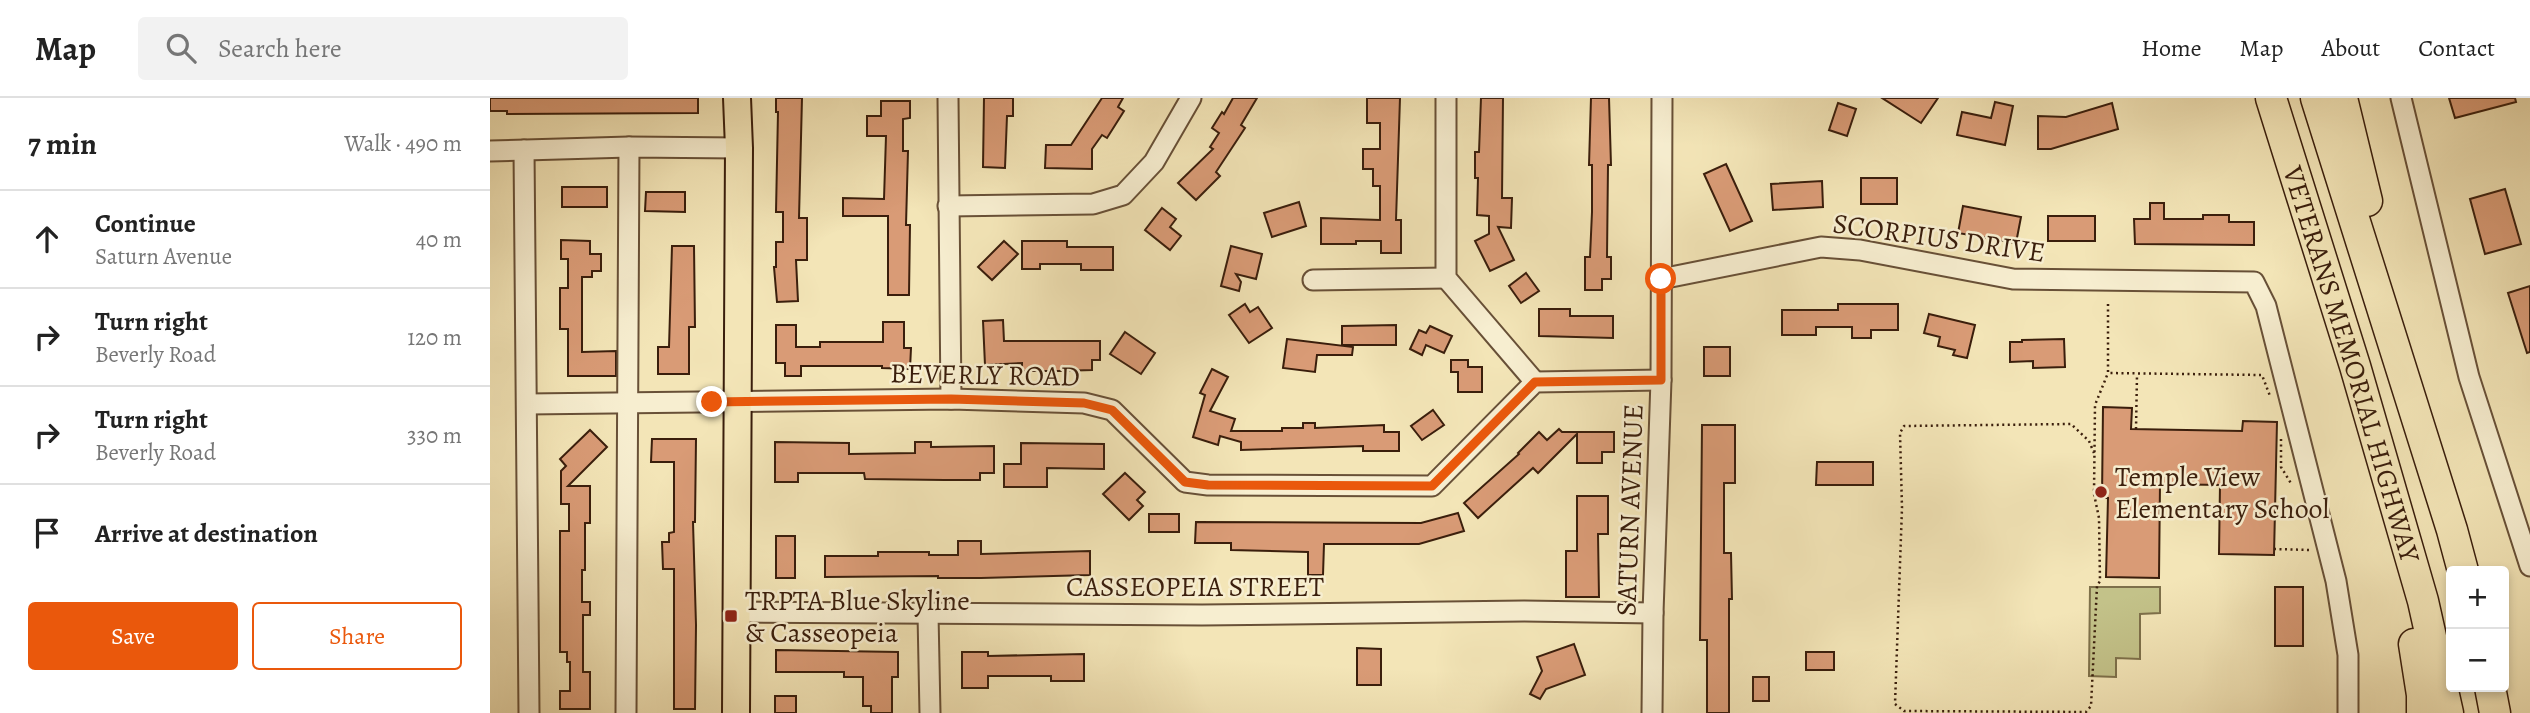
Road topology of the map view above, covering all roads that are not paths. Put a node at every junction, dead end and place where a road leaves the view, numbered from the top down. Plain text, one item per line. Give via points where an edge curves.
1 (737, 98) edge
2 (948, 98) edge
3 (1191, 98) edge
4 (1446, 98) edge
5 (1662, 98) edge
6 (2271, 98) edge
7 (2316, 98) edge
8 (2342, 98) edge
9 (2401, 98) edge
10 (629, 148) junction
11 (738, 148) junction
12 (524, 150) junction
13 (490, 151) edge
14 (948, 206) junction
15 (1446, 278) junction
16 (1661, 279) junction
17 (1313, 280) dead end
18 (2355, 366) junction
19 (1661, 380) junction
20 (1535, 382) junction
21 (951, 399) junction
22 (737, 402) junction
23 (527, 404) junction
24 (627, 405) junction
25 (2452, 530) junction
26 (2462, 566) edge
27 (2530, 566) edge
28 (737, 612) junction
29 (1653, 613) junction
30 (928, 614) junction
31 (2491, 692) edge
32 (529, 713) edge
33 (626, 713) edge
34 (736, 713) edge
35 (930, 713) edge
36 (1652, 713) edge
37 (2348, 713) edge
38 (2421, 713) edge
39 (2448, 713) edge
40 (2495, 713) edge

1 - 11 main road
2 - 14 street
3 - 14 street via 1154,162 1122,195 1093,205
4 - 15 street
5 - 16 street, SATURN AVENUE
6 - 18 highway, VETERANS MEMORIAL HIGHWAY
7 - 25 highway, VETERANS MEMORIAL HIGHWAY
8 - 25 highway
9 - 27 street via 2469,377
10 - 11 street
10 - 12 street
10 - 24 street
11 - 22 main road
12 - 13 street
12 - 23 street
14 - 21 street
15 - 17 street
15 - 20 street
16 - 19 street, SATURN AVENUE
16 - 37 street, SCORPIUS DRIVE via 1821,247 2013,279 2254,282 2266,306 2336,581 2348,655
18 - 38 highway via 2413,629
18 - 39 highway, VETERANS MEMORIAL HIGHWAY via 2423,601
19 - 20 street
19 - 29 street, SATURN AVENUE
20 - 21 street, BEVERLY ROAD via 1432,486 1185,482 1112,410 1084,403
21 - 22 street, BEVERLY ROAD
22 - 24 street, BEVERLY ROAD
22 - 28 main road
23 - 24 street, BEVERLY ROAD
23 - 32 street
24 - 33 street
25 - 26 highway, VETERANS MEMORIAL HIGHWAY
28 - 30 street, CASSEOPEIA STREET
28 - 34 main road
29 - 30 street, CASSEOPEIA STREET
29 - 36 street, SATURN AVENUE
30 - 35 street
31 - 40 highway

